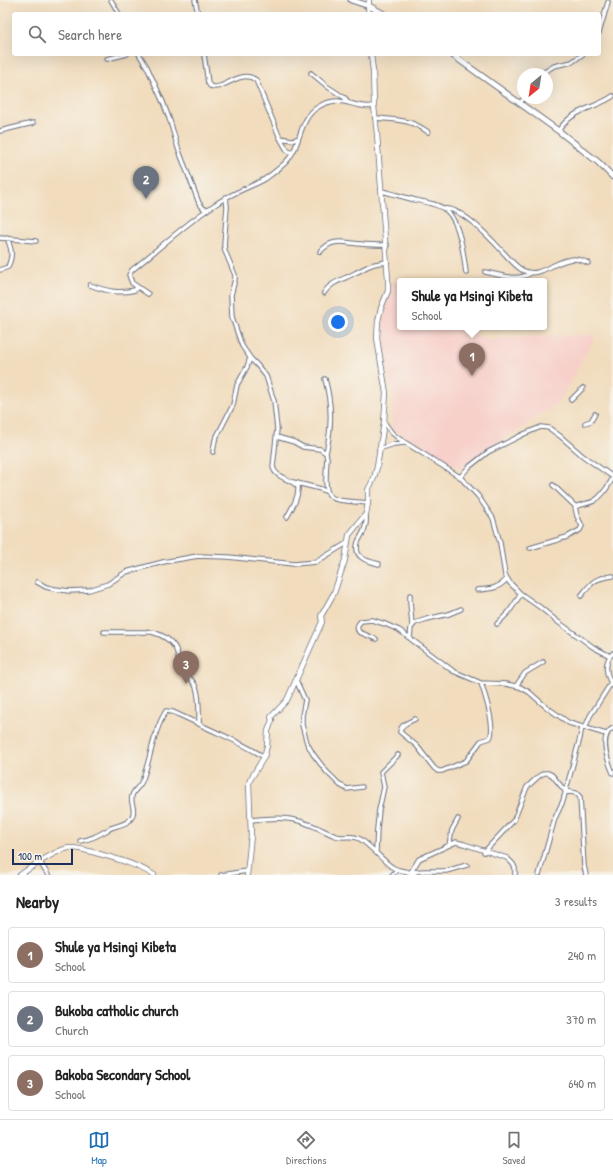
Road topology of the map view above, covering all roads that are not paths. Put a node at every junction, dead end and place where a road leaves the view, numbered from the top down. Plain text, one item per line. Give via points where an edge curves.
1 (111, 0) edge
2 (195, 0) edge
3 (351, 0) edge
4 (608, 2) dead end
5 (369, 3) edge
6 (118, 12) edge
7 (198, 12) edge
8 (381, 12) edge
9 (601, 26) edge
10 (119, 56) edge
11 (140, 56) edge
12 (204, 56) edge
13 (370, 56) edge
14 (454, 56) edge
15 (580, 56) edge
16 (107, 59) dead end
17 (551, 68) edge
18 (311, 73) dead end
19 (613, 96) edge
20 (517, 101) edge
21 (348, 102) junction
22 (521, 104) edge
23 (374, 106) junction
24 (375, 118) junction
25 (33, 123) dead end
26 (0, 131) edge
27 (558, 131) junction
28 (428, 132) dead end
29 (280, 138) junction
30 (297, 139) junction
31 (292, 153) junction
32 (613, 177) edge
33 (382, 191) junction
34 (226, 197) junction
35 (208, 209) junction
36 (444, 209) junction
37 (0, 238) edge
38 (7, 238) junction
39 (36, 241) dead end
40 (387, 245) junction
41 (320, 252) dead end
42 (387, 262) junction
43 (588, 263) dead end
44 (0, 270) edge
45 (485, 272) dead end
46 (466, 273) dead end
47 (531, 273) junction
48 (90, 285) dead end
49 (137, 287) junction
50 (324, 292) dead end
51 (148, 294) dead end
52 (250, 358) junction
53 (325, 379) dead end
54 (583, 388) dead end
55 (571, 400) dead end
56 (595, 414) dead end
57 (384, 422) junction
58 (585, 423) dead end
59 (276, 437) junction
60 (405, 443) junction
61 (379, 449) junction
62 (213, 452) dead end
63 (326, 453) junction
64 (460, 477) junction
65 (613, 478) edge
66 (290, 481) junction
67 (553, 485) dead end
68 (327, 492) junction
69 (368, 503) junction
70 (576, 507) junction
71 (366, 514) junction
72 (287, 517) dead end
73 (347, 543) junction
74 (530, 548) dead end
75 (379, 564) dead end
76 (613, 576) edge
77 (507, 579) junction
78 (36, 582) dead end
79 (477, 590) dead end
80 (521, 594) junction
81 (410, 595) dead end
82 (581, 596) dead end
83 (461, 609) dead end
84 (497, 624) dead end
85 (412, 625) junction
86 (104, 632) dead end
87 (410, 638) junction
88 (376, 639) dead end
89 (612, 654) edge
90 (543, 662) dead end
91 (296, 680) junction
92 (481, 683) junction
93 (612, 683) edge
94 (516, 686) junction
95 (415, 719) dead end
96 (199, 724) junction
97 (584, 727) junction
98 (613, 728) edge
99 (606, 734) junction
100 (398, 755) dead end
101 (264, 757) junction
102 (613, 773) edge
103 (362, 787) dead end
104 (565, 791) junction
105 (458, 819) dead end
106 (250, 820) junction
107 (80, 841) dead end
108 (449, 845) junction
109 (376, 852) junction
110 (484, 852) junction
111 (40, 862) junction
112 (467, 865) dead end
113 (397, 870) junction
114 (247, 873) edge
115 (413, 874) edge
116 (20, 875) edge
117 (48, 875) edge
118 (154, 875) edge
119 (221, 875) edge
120 (392, 875) edge
121 (515, 875) edge
122 (539, 875) edge
123 (586, 875) edge

1 - 6 street
2 - 7 street
3 - 5 main road
4 - 9 street
5 - 8 main road
10 - 16 street
11 - 35 street via 163,102 199,203
12 - 29 street via 210,86 216,87 245,76 256,80
13 - 23 street
14 - 20 main road
15 - 17 street via 572,62
18 - 21 street
19 - 27 street via 571,117
21 - 23 street
21 - 30 street via 326,102 316,108 307,117
22 - 27 main road
23 - 24 street
24 - 28 street via 409,121
24 - 33 street
25 - 26 street
27 - 32 main road
29 - 30 street
29 - 31 street via 287,150
30 - 31 street
31 - 34 street via 288,160 265,179
33 - 36 street
33 - 40 street
34 - 35 street
34 - 52 street via 228,207 224,244 235,275 231,294 232,317 242,346
35 - 49 street via 132,270 130,279
36 - 46 street via 455,223 464,251
36 - 47 street via 453,210 472,222 518,267
37 - 38 street
38 - 39 street
38 - 44 street via 12,252 11,258 8,267
40 - 41 street via 338,241 325,246
40 - 42 street
42 - 50 street via 366,267 331,285
42 - 57 street via 388,287 377,331 386,393
43 - 47 street via 567,260
45 - 47 street via 511,278
48 - 49 street via 120,292 135,290
49 - 51 street
52 - 59 street via 268,382 276,411
52 - 62 street via 237,385 233,405 215,440
53 - 63 street via 331,410 330,436
54 - 55 street
56 - 58 street via 591,421
57 - 60 street via 392,433
57 - 61 street
59 - 63 street
59 - 66 street via 274,470
60 - 61 street
60 - 64 street
61 - 69 street via 376,473 368,490
63 - 68 street
64 - 65 street via 488,452 541,426 560,436
64 - 77 street via 478,496 494,522
65 - 70 street via 599,498
66 - 68 street
66 - 72 street via 298,486 298,492
67 - 70 street
68 - 69 street via 336,500
69 - 71 street
70 - 74 street via 582,526 580,530 567,537
71 - 73 street via 351,531
71 - 75 street via 366,526 357,550 363,559
73 - 78 street via 312,563 294,564 198,556 126,572 108,584 89,590 55,589
73 - 91 street via 345,560 334,593 321,616 322,622
76 - 82 street via 595,580
77 - 79 street via 498,587
77 - 80 street
80 - 84 street
80 - 89 street via 593,646
81 - 85 street
83 - 85 street
85 - 87 street
86 - 96 street via 152,632 170,640 177,651 180,666 196,686
87 - 88 street via 385,624 361,621 359,632
87 - 92 street via 453,671
89 - 93 street via 606,672
90 - 94 street via 525,674
91 - 101 street via 287,700 271,717
91 - 103 street via 305,700 302,725 313,754 340,785 347,789
92 - 94 street
92 - 95 street via 492,734 490,738 479,743 464,762 442,771 434,768 417,746 400,732 404,724
93 - 97 street
94 - 97 street via 529,692 566,720
96 - 101 street via 245,745
96 - 107 street via 166,711 142,781 132,795 134,813 127,822 98,836
97 - 99 street
97 - 104 street
98 - 99 street
99 - 102 street via 606,749
100 - 109 street via 381,772 384,787 379,810
101 - 106 street via 250,782
104 - 110 street via 552,775 544,773 539,776 527,787 512,823
104 - 122 street
104 - 123 street via 576,793 580,798
105 - 108 street via 452,830
106 - 109 street via 281,818 300,821 344,838 357,837
106 - 114 street
108 - 110 street via 459,843
108 - 115 street via 419,859
109 - 113 street
110 - 121 street via 510,860 515,868
111 - 116 street
111 - 117 street
111 - 118 street via 55,853 75,848 133,864
112 - 115 street via 446,872 425,870
113 - 115 street
113 - 120 street
114 - 119 street

